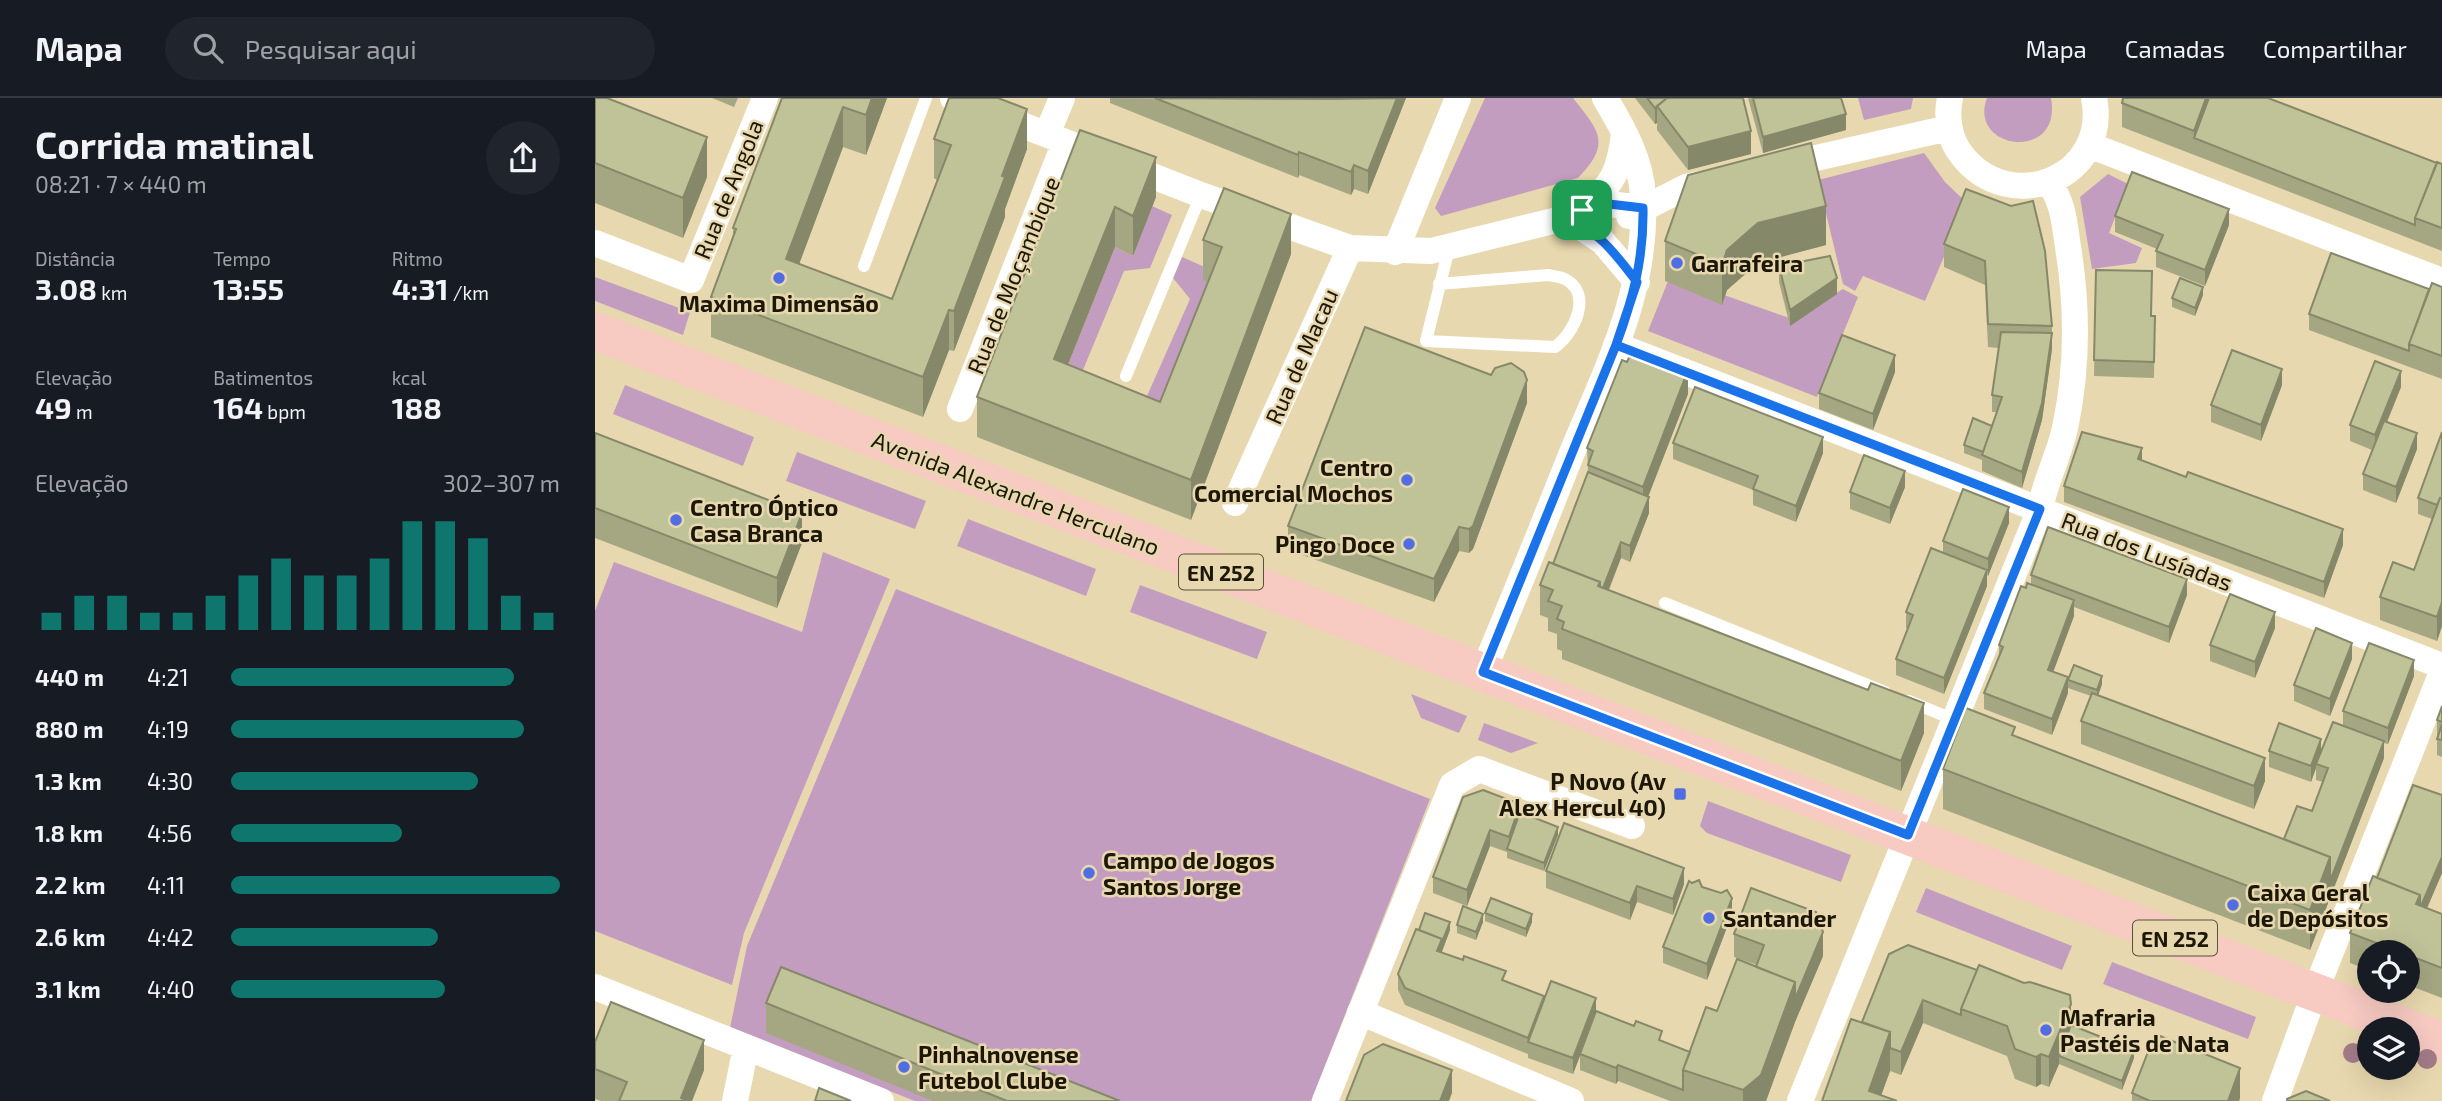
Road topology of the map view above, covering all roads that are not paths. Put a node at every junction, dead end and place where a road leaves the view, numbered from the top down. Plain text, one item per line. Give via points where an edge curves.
1 (765, 98) edge
2 (926, 98) edge
3 (953, 98) edge
4 (1062, 98) edge
5 (1458, 98) edge
6 (1605, 98) edge
7 (1950, 98) edge
8 (2094, 98) edge
9 (1949, 128) junction
10 (1624, 131) junction
11 (1056, 138) junction
12 (2089, 145) junction
13 (2049, 182) junction
14 (1201, 195) junction
15 (1643, 208) junction
16 (1571, 217) junction
17 (595, 243) edge
18 (1350, 248) junction
19 (1448, 248) junction
20 (1395, 252) junction
21 (865, 266) dead end
22 (2442, 281) edge
23 (1637, 282) junction
24 (1439, 284) junction
25 (595, 331) edge
26 (1616, 345) junction
27 (1126, 376) dead end
28 (960, 409) dead end
29 (1235, 503) dead end
30 (2040, 509) junction
31 (1665, 603) dead end
32 (2442, 666) edge
33 (1483, 672) junction
34 (2442, 672) edge
35 (1961, 722) junction
36 (1633, 826) dead end
37 (1908, 835) junction
38 (595, 987) edge
39 (2315, 992) junction
40 (1360, 1012) junction
41 (2442, 1041) edge
42 (746, 1047) junction
43 (735, 1101) edge
44 (881, 1101) edge
45 (1325, 1101) edge
46 (1571, 1101) edge
47 (1800, 1101) edge
48 (2275, 1101) edge

1 - 17 street, Rua de Angola via 691,280
2 - 21 lane
3 - 11 street
4 - 11 street, Rua de Moçambique
5 - 20 street
6 - 10 street
7 - 9 street
8 - 12 street via 2095,123
9 - 13 street via 1956,148 1987,178 2007,186
9 - 15 street via 1686,187
10 - 15 street via 1637,167
10 - 16 street via 1613,177 1601,195
11 - 14 street
11 - 28 street, Rua de Moçambique
12 - 13 street via 2066,173
12 - 22 street
13 - 30 street via 2060,199 2073,278 2076,336 2064,431
14 - 18 street
14 - 27 lane
15 - 16 street via 1612,221
15 - 23 street
16 - 19 street
16 - 23 street via 1603,242
18 - 20 street
18 - 29 street, Rua de Macau
19 - 20 street
19 - 24 lane
23 - 26 street
24 - 24 lane via 1426,341 1555,346 1571,332 1579,313 1575,288 1566,279 1548,275
25 - 33 main road, Avenida Alexandre Herculano / EN 252
26 - 30 street, Rua dos Lusíadas
26 - 33 street
30 - 32 street, Rua dos Lusíadas
30 - 35 street
31 - 35 lane
33 - 37 main road, Avenida Alexandre Herculano / EN 252
34 - 39 street
35 - 37 street
36 - 40 street via 1479,769 1452,785
37 - 39 main road, EN 252
37 - 47 street
38 - 42 street
39 - 41 main road, EN 252
39 - 48 street
40 - 45 street
40 - 46 street
42 - 43 street
42 - 44 street

